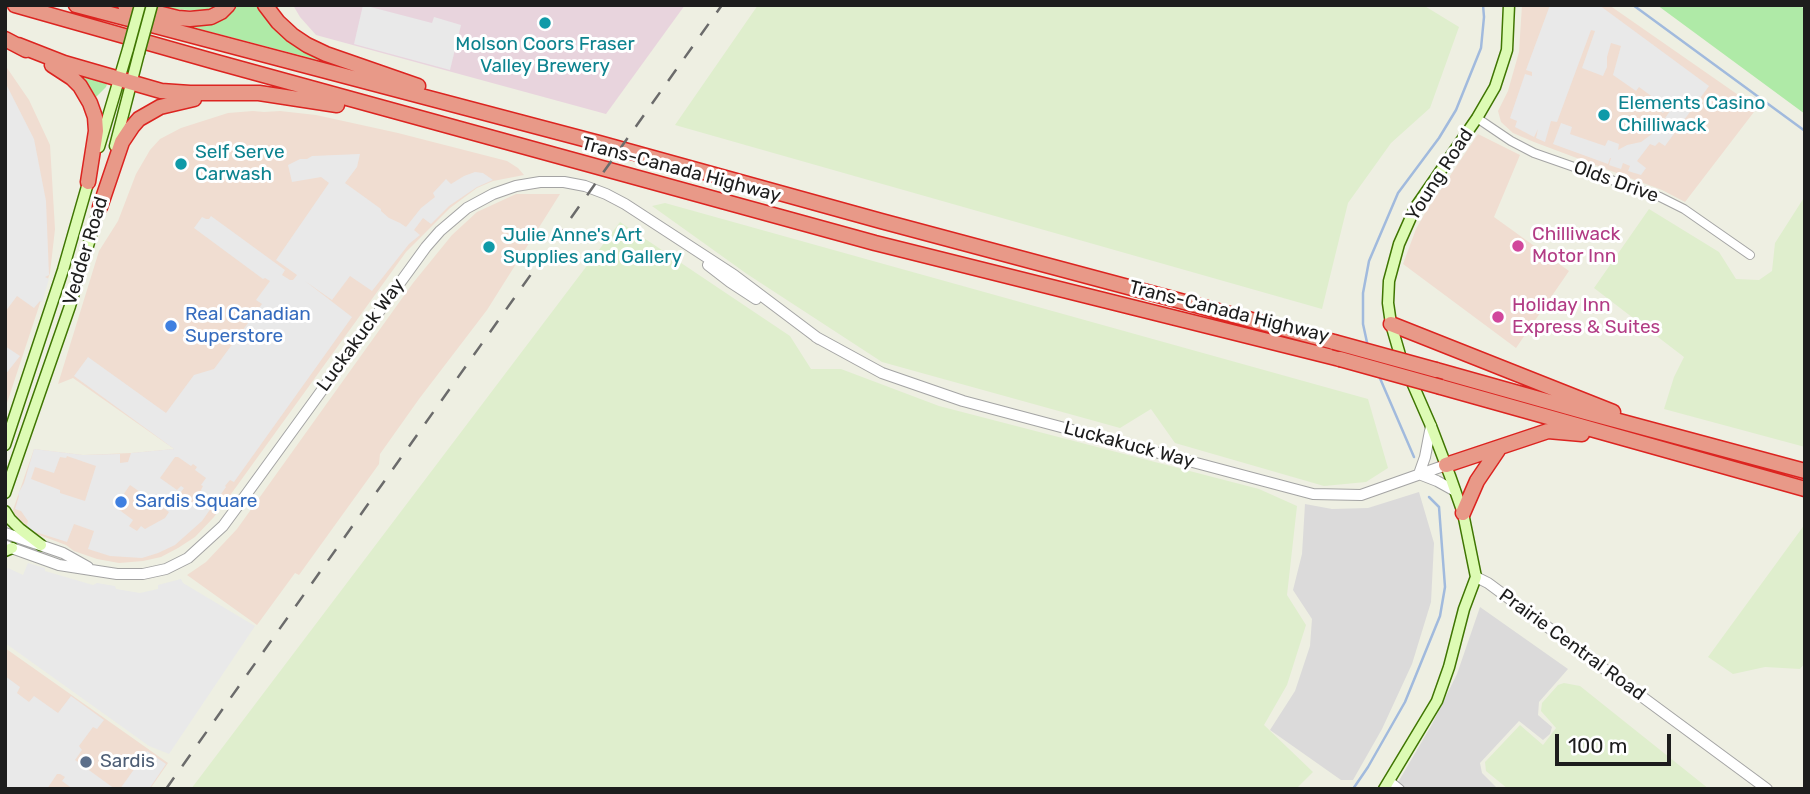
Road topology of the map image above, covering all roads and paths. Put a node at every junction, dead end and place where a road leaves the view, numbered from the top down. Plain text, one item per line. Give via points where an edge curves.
1 (15, 5) edge
2 (76, 5) edge
3 (125, 5) edge
4 (140, 5) edge
5 (152, 5) edge
6 (228, 5) edge
7 (265, 5) edge
8 (1510, 5) edge
9 (12, 42) edge
10 (133, 51) junction
11 (125, 81) junction
12 (222, 94) junction
13 (1477, 118) junction
14 (488, 137) junction
15 (599, 143) junction
16 (88, 182) junction
17 (100, 207) junction
18 (1750, 255) dead end
19 (1391, 324) junction
20 (1431, 426) junction
21 (5, 445) edge
22 (1500, 447) junction
23 (1734, 452) junction
24 (1446, 465) junction
25 (1729, 469) junction
26 (1805, 471) edge
27 (1419, 474) junction
28 (1805, 489) edge
29 (1455, 491) junction
30 (5, 492) edge
31 (5, 511) edge
32 (1463, 513) junction
33 (5, 533) edge
34 (41, 545) junction
35 (7, 549) edge
36 (95, 570) junction
37 (1476, 577) junction
38 (1386, 785) edge
39 (1400, 789) edge
40 (1767, 789) edge

1 - 14 highway, Trans-Canada Highway
2 - 15 highway, Trans-Canada Highway
3 - 6 highway via 190,19 211,17
4 - 10 main road, Vedder Road, bridge
5 - 10 main road, Vedder Road, bridge
7 - 15 highway via 292,35 326,54
8 - 13 main road, Young Road via 1507,50 1495,87
9 - 11 highway
9 - 16 highway via 72,78 90,103 96,131
10 - 11 main road, Vedder Road
11 - 12 highway via 174,93
11 - 16 main road, Vedder Road
11 - 17 main road, Vedder Road
12 - 14 highway via 259,93 319,101
12 - 17 highway via 171,104 139,119 121,142
13 - 18 street, Olds Drive via 1534,153 1684,209
13 - 19 main road, Young Road via 1415,208 1399,244 1389,281
14 - 25 highway, Trans-Canada Highway, bridge via 875,243 1340,359
15 - 23 highway, Trans-Canada Highway, bridge
16 - 21 main road, Vedder Road
17 - 30 main road, Vedder Road
19 - 20 main road, Young Road
19 - 23 highway via 1629,418
20 - 24 main road, Young Road
20 - 27 street
22 - 24 highway
22 - 25 highway via 1548,430
22 - 32 highway via 1476,481
23 - 26 highway
24 - 27 street, Luckakuck Way
24 - 29 main road, Young Road
25 - 28 highway
27 - 29 street
27 - 36 street, Luckakuck Way via 1361,495 1313,494 963,401 882,373 819,339 606,194 564,182 540,182 480,200 420,253 240,503 205,544 166,569 143,574
29 - 32 main road, Young Road
31 - 34 main road
32 - 37 main road, Young Road
33 - 34 street, Luckakuck Way
34 - 36 street, Luckakuck Way
35 - 36 street, Luckakuck Way
37 - 38 main road via 1437,701
37 - 40 street, Prairie Central Road
38 - 39 street

